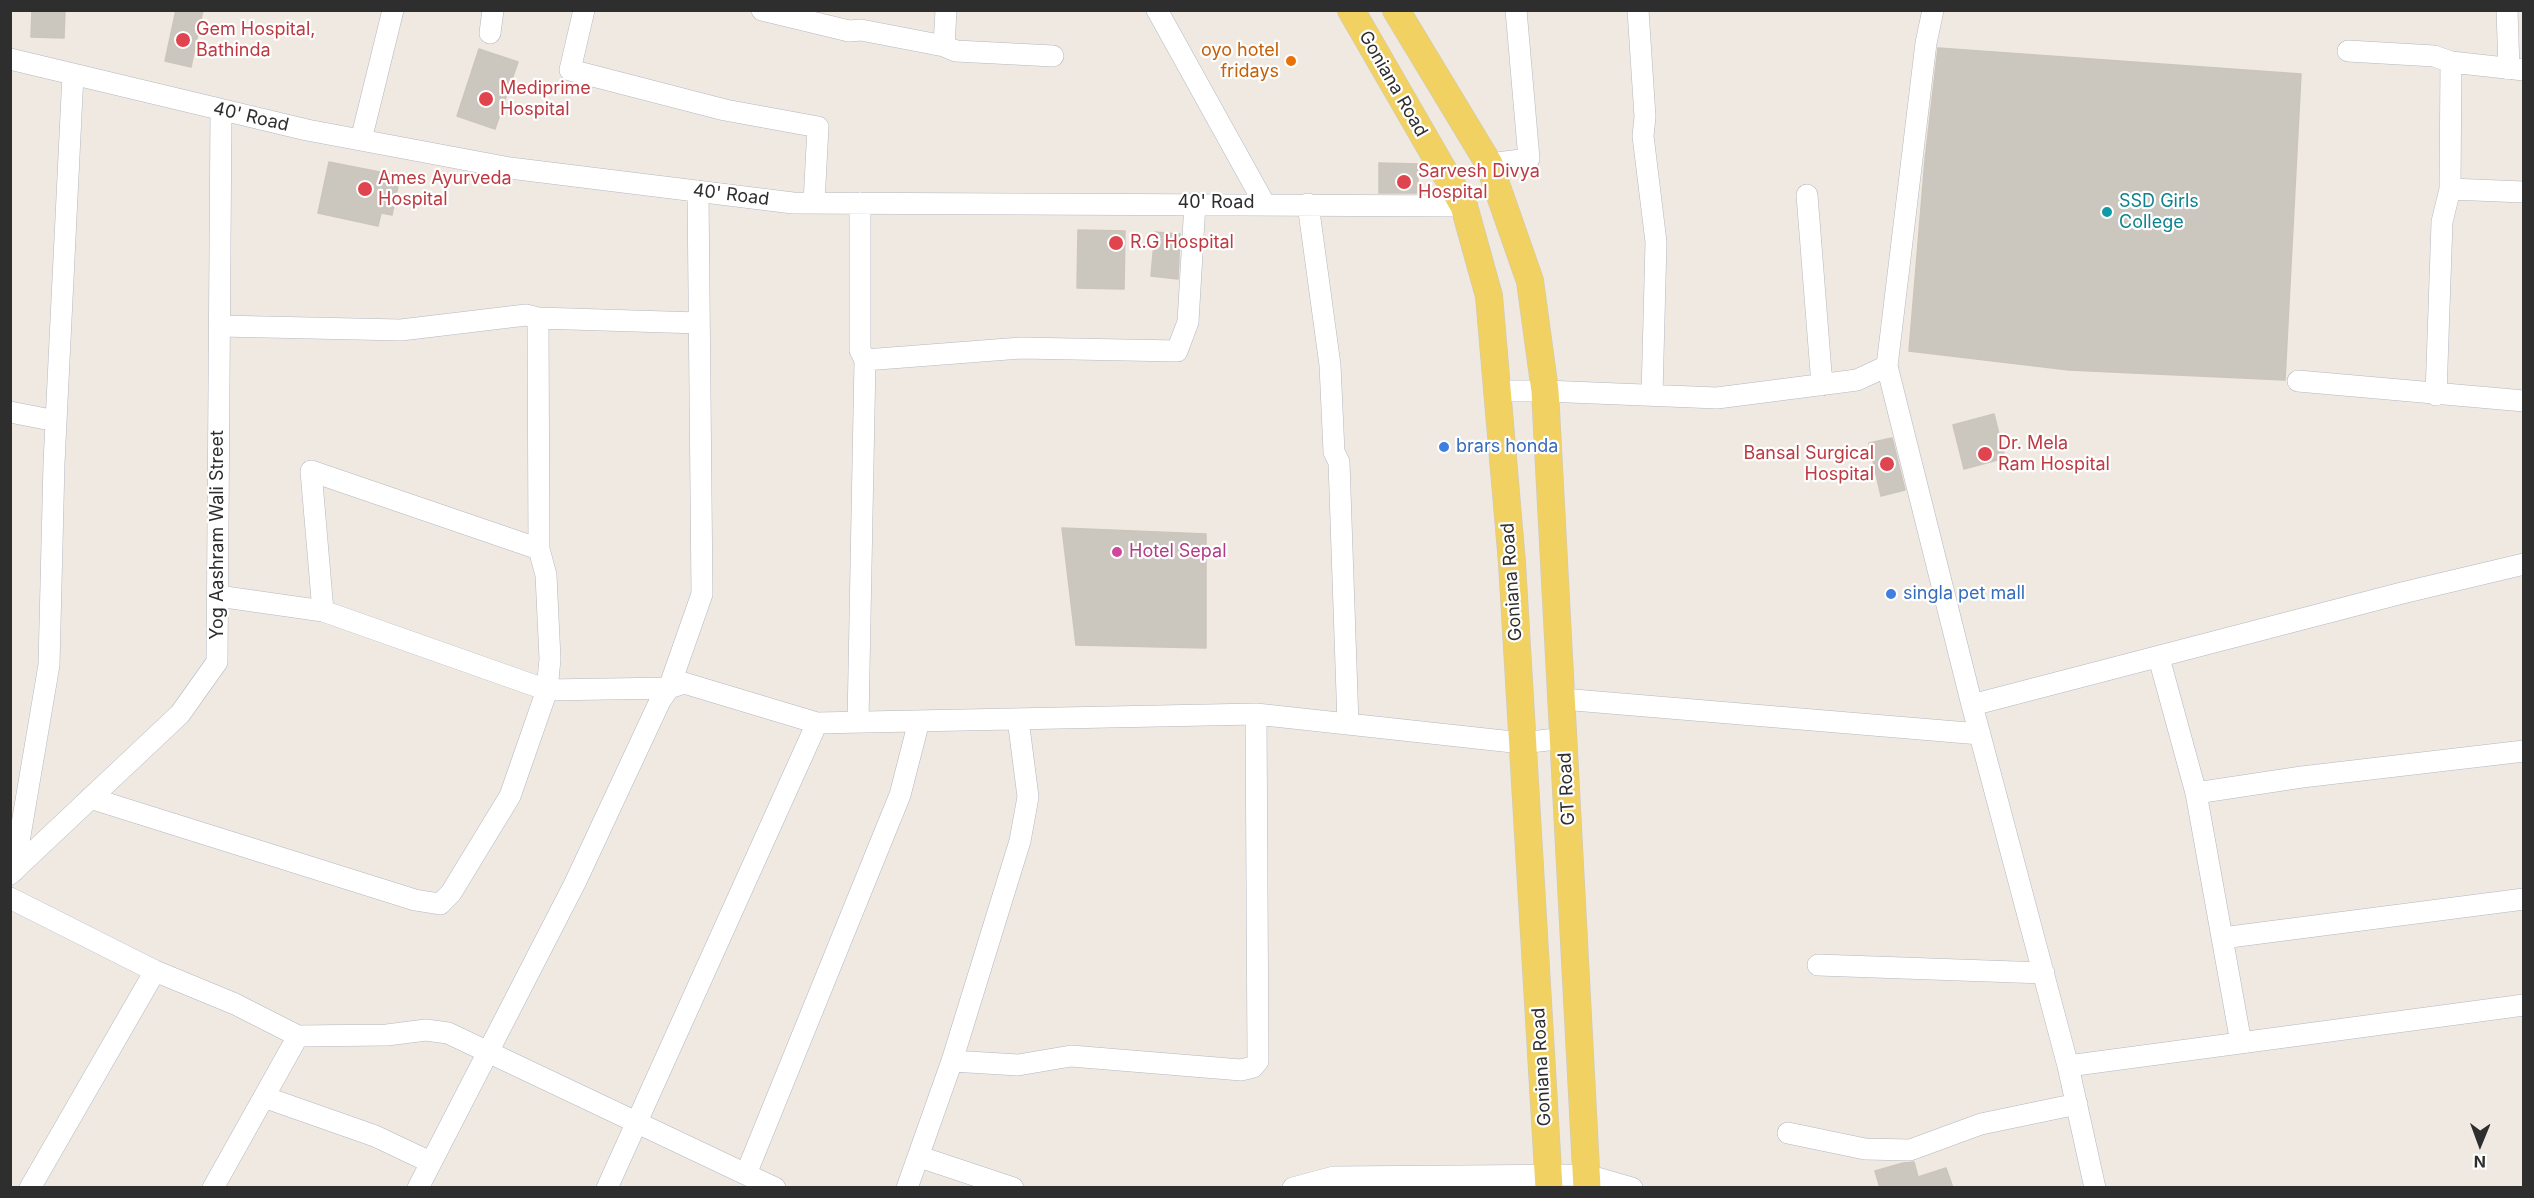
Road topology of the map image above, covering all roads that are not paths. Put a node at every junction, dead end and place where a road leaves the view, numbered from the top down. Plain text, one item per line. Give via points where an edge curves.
1 (393, 10) edge
2 (493, 10) edge
3 (584, 10) edge
4 (762, 10) edge
5 (946, 10) edge
6 (1157, 10) edge
7 (1351, 10) edge
8 (1396, 10) edge
9 (1516, 10) edge
10 (1638, 10) edge
11 (1933, 10) edge
12 (2507, 10) edge
13 (862, 20) edge
14 (490, 33) dead end
15 (944, 46) junction
16 (2348, 51) dead end
17 (1053, 56) dead end
18 (10, 59) edge
19 (2451, 62) junction
20 (2516, 70) edge
21 (73, 74) junction
22 (221, 110) junction
23 (361, 140) junction
24 (1489, 164) junction
25 (2450, 189) junction
26 (698, 191) junction
27 (2523, 192) edge
28 (1807, 195) dead end
29 (814, 203) junction
30 (860, 203) junction
31 (1195, 203) junction
32 (1264, 203) junction
33 (1308, 204) junction
34 (1464, 206) junction
35 (538, 318) junction
36 (699, 323) junction
37 (219, 326) junction
38 (865, 360) junction
39 (1887, 366) junction
40 (2298, 381) dead end
41 (1822, 385) junction
42 (1496, 391) junction
43 (1545, 391) junction
44 (1652, 395) junction
45 (2436, 395) junction
46 (2523, 401) edge
47 (10, 412) edge
48 (56, 421) junction
49 (538, 549) junction
50 (2523, 564) edge
51 (218, 596) junction
52 (323, 611) junction
53 (2158, 657) junction
54 (669, 688) junction
55 (548, 690) junction
56 (1562, 699) junction
57 (1972, 705) junction
58 (1257, 714) junction
59 (1018, 719) junction
60 (919, 721) junction
61 (858, 722) junction
62 (817, 723) junction
63 (1348, 724) junction
64 (1980, 734) junction
65 (1565, 738) junction
66 (1522, 743) junction
67 (2523, 752) edge
68 (2196, 793) junction
69 (90, 798) junction
70 (12, 873) edge
71 (10, 897) edge
72 (2523, 899) edge
73 (2222, 938) junction
74 (1818, 965) dead end
75 (155, 971) junction
76 (2044, 973) junction
77 (2523, 1005) edge
78 (298, 1036) junction
79 (2241, 1043) junction
80 (488, 1051) junction
81 (952, 1060) junction
82 (2068, 1066) junction
83 (264, 1097) junction
84 (2077, 1104) junction
85 (637, 1122) junction
86 (1788, 1133) dead end
87 (920, 1158) junction
88 (430, 1162) junction
89 (746, 1174) junction
90 (1548, 1181) edge
91 (1587, 1181) edge
92 (30, 1188) edge
93 (213, 1188) edge
94 (418, 1188) edge
95 (607, 1188) edge
96 (775, 1188) edge
97 (907, 1188) edge
98 (1013, 1188) edge
99 (1293, 1188) edge
100 (1632, 1188) edge
101 (2095, 1188) edge

1 - 23 street
2 - 14 street
3 - 29 street via 570,70 725,110 818,127
4 - 13 street via 849,31
5 - 15 street
6 - 32 street
7 - 34 main road, Goniana Road
8 - 24 main road
9 - 24 street via 1529,159
10 - 44 street via 1643,136 1656,242
11 - 39 street
12 - 20 street
13 - 15 street
15 - 17 street via 956,51
16 - 19 street via 2434,56
18 - 21 street, 40' Road
19 - 20 street
19 - 25 street
21 - 22 street, 40' Road
21 - 48 street
22 - 23 street, 40' Road
22 - 37 street, Yog Aashram Wali Street
23 - 26 street, 40' Road via 510,168
24 - 43 main road via 1530,281
25 - 27 street
25 - 45 street via 2442,222
26 - 29 street, 40' Road
26 - 36 street
28 - 41 street
29 - 30 street, 40' Road
30 - 31 street, 40' Road
30 - 38 street via 860,350
31 - 32 street, 40' Road
31 - 38 street via 1188,322 1177,351 1021,348
32 - 33 street, 40' Road
33 - 34 street, 40' Road
33 - 63 street via 1330,365 1334,452 1339,462
34 - 42 main road, Goniana Road via 1489,296
35 - 36 street
35 - 37 street via 526,315 401,330
35 - 49 street
36 - 54 street via 702,594
37 - 51 street, Yog Aashram Wali Street
38 - 61 street
39 - 41 street via 1857,380
39 - 57 street
40 - 45 street
41 - 44 street via 1717,398
42 - 43 street
42 - 66 main road, Goniana Road via 1512,563
43 - 44 street
43 - 56 main road, GT Road
45 - 46 street
47 - 48 street
48 - 70 street via 49,665
49 - 52 street via 311,471
49 - 55 street via 546,576
50 - 53 street
51 - 52 street
51 - 69 street, Yog Aashram Wali Street via 217,662 180,714
52 - 55 street
53 - 57 street
53 - 68 street
54 - 55 street
54 - 62 street via 684,683
54 - 80 street via 576,884
55 - 69 street via 510,796 441,904 415,900
56 - 64 street
56 - 65 main road, GT Road
57 - 64 street
58 - 59 street
58 - 63 street
58 - 81 street via 1258,1061 1253,1067 1241,1070 1071,1056 1018,1065
59 - 60 street
59 - 81 street via 1028,797 1020,841
60 - 61 street
60 - 89 street via 900,795
61 - 62 street
62 - 85 street
63 - 66 street
64 - 76 street
65 - 66 street
65 - 91 main road, GT Road
66 - 90 main road, Goniana Road
67 - 68 street
68 - 73 street
69 - 70 street, Yog Aashram Wali Street
71 - 75 street
72 - 73 street
73 - 79 street
74 - 76 street
75 - 78 street via 235,1004
75 - 92 street
76 - 82 street
77 - 79 street
78 - 80 street via 436,1030
78 - 83 street
79 - 82 street
80 - 85 street
80 - 88 street
81 - 87 street
82 - 84 street
83 - 88 street via 375,1136
83 - 93 street
84 - 86 street via 1981,1124 1910,1150 1865,1149
84 - 101 street
85 - 89 street
85 - 95 street
87 - 97 street
87 - 98 street
88 - 94 street
89 - 96 street
90 - 91 street
90 - 99 street via 1334,1177
91 - 100 street

